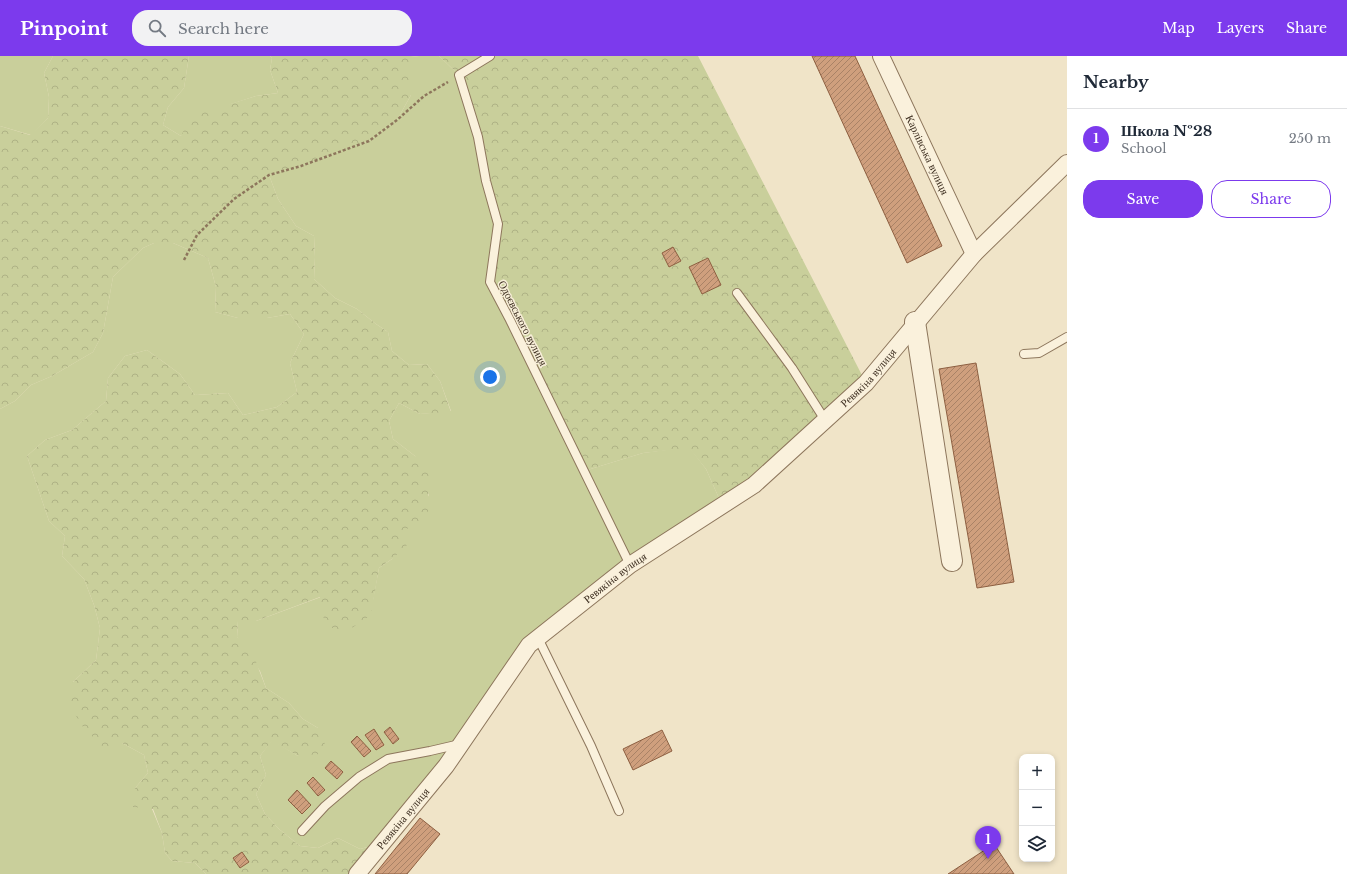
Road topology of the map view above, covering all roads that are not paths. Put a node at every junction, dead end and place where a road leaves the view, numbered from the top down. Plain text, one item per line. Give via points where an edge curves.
1 (490, 56) edge
2 (880, 56) edge
3 (1067, 163) edge
4 (974, 254) junction
5 (737, 293) dead end
6 (916, 322) junction
7 (1067, 337) edge
8 (1024, 354) dead end
9 (825, 420) junction
10 (952, 561) dead end
11 (630, 565) junction
12 (538, 638) junction
13 (461, 744) junction
14 (619, 811) dead end
15 (302, 831) dead end
16 (357, 874) edge

1 - 11 lane, Одоєвського вулиця via 459,75 478,137 486,182 498,224 490,282
2 - 4 street, Карлівська вулиця
3 - 4 street, Ревякіна вулиця
4 - 6 street, Ревякіна вулиця
5 - 9 lane via 792,368
6 - 9 street, Ревякіна вулиця via 866,382
6 - 10 street
7 - 8 lane via 1039,353
9 - 11 street, Ревякіна вулиця via 754,485
11 - 12 street, Ревякіна вулиця
12 - 13 street, Ревякіна вулиця via 529,646
12 - 14 lane via 591,746
13 - 15 lane via 388,759 358,777 325,806
13 - 16 street, Ревякіна вулиця via 446,766

